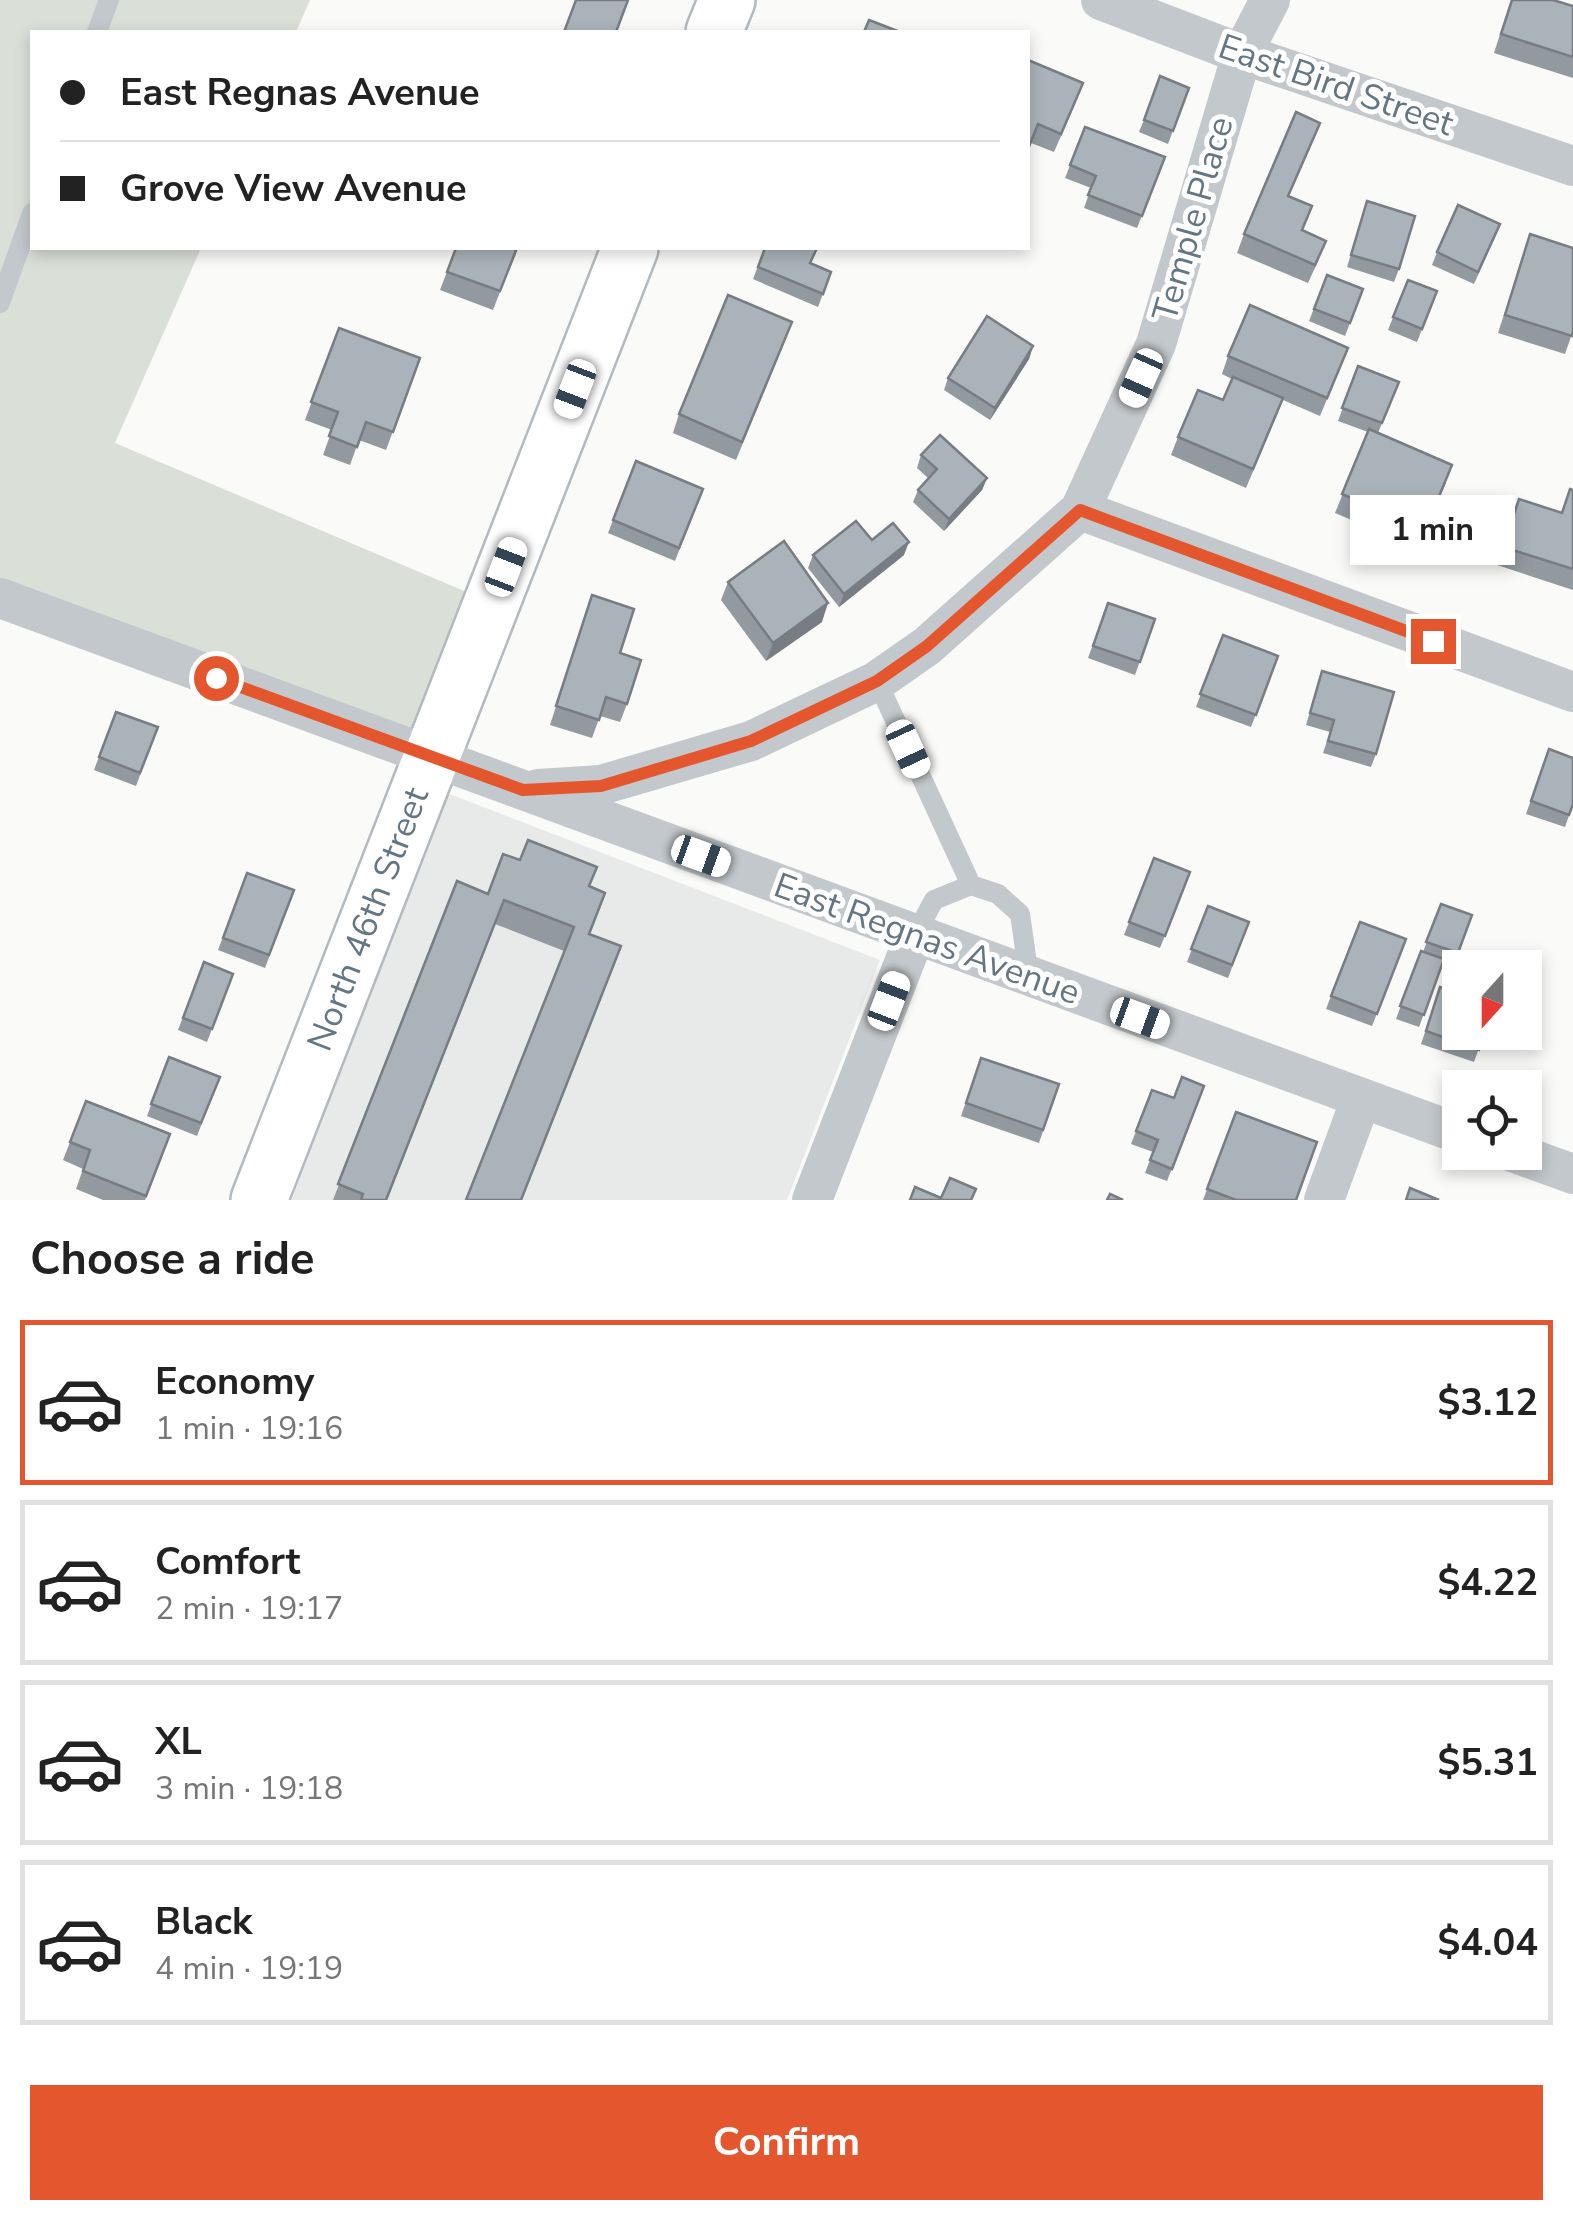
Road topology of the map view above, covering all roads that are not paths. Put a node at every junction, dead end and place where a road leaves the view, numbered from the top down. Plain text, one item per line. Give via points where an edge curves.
1 (109, 0) edge
2 (727, 0) edge
3 (1102, 0) edge
4 (1270, 0) edge
5 (98, 30) edge
6 (715, 30) edge
7 (1242, 54) junction
8 (1573, 166) edge
9 (30, 220) edge
10 (629, 250) edge
11 (0, 304) edge
12 (1080, 510) junction
13 (0, 598) edge
14 (877, 681) junction
15 (1573, 692) edge
16 (431, 759) junction
17 (523, 790) junction
18 (971, 885) junction
19 (914, 935) junction
20 (1029, 977) junction
21 (1361, 1099) junction
22 (1442, 1128) edge
23 (1542, 1163) edge
24 (1573, 1174) edge
25 (259, 1200) edge
26 (812, 1200) edge
27 (1324, 1200) edge

1 - 5 lane
2 - 6 street
3 - 7 street, East Bird Street
4 - 7 street, Temple Place
7 - 8 street, East Bird Street
7 - 12 street, Temple Place via 1156,344
9 - 11 lane
10 - 16 street, North 46th Street
12 - 14 street, Temple Place via 927,646
12 - 15 street
13 - 16 street, East Regnas Avenue
14 - 17 street, Temple Place via 751,741 601,786
14 - 18 lane
16 - 17 street, East Regnas Avenue
16 - 25 street, North 46th Street
17 - 19 street, East Regnas Avenue
18 - 19 lane via 934,900
18 - 20 lane via 998,894 1020,914
19 - 20 street, East Regnas Avenue
19 - 26 street
20 - 21 street, East Regnas Avenue
21 - 22 street, East Regnas Avenue
21 - 27 street
23 - 24 street

